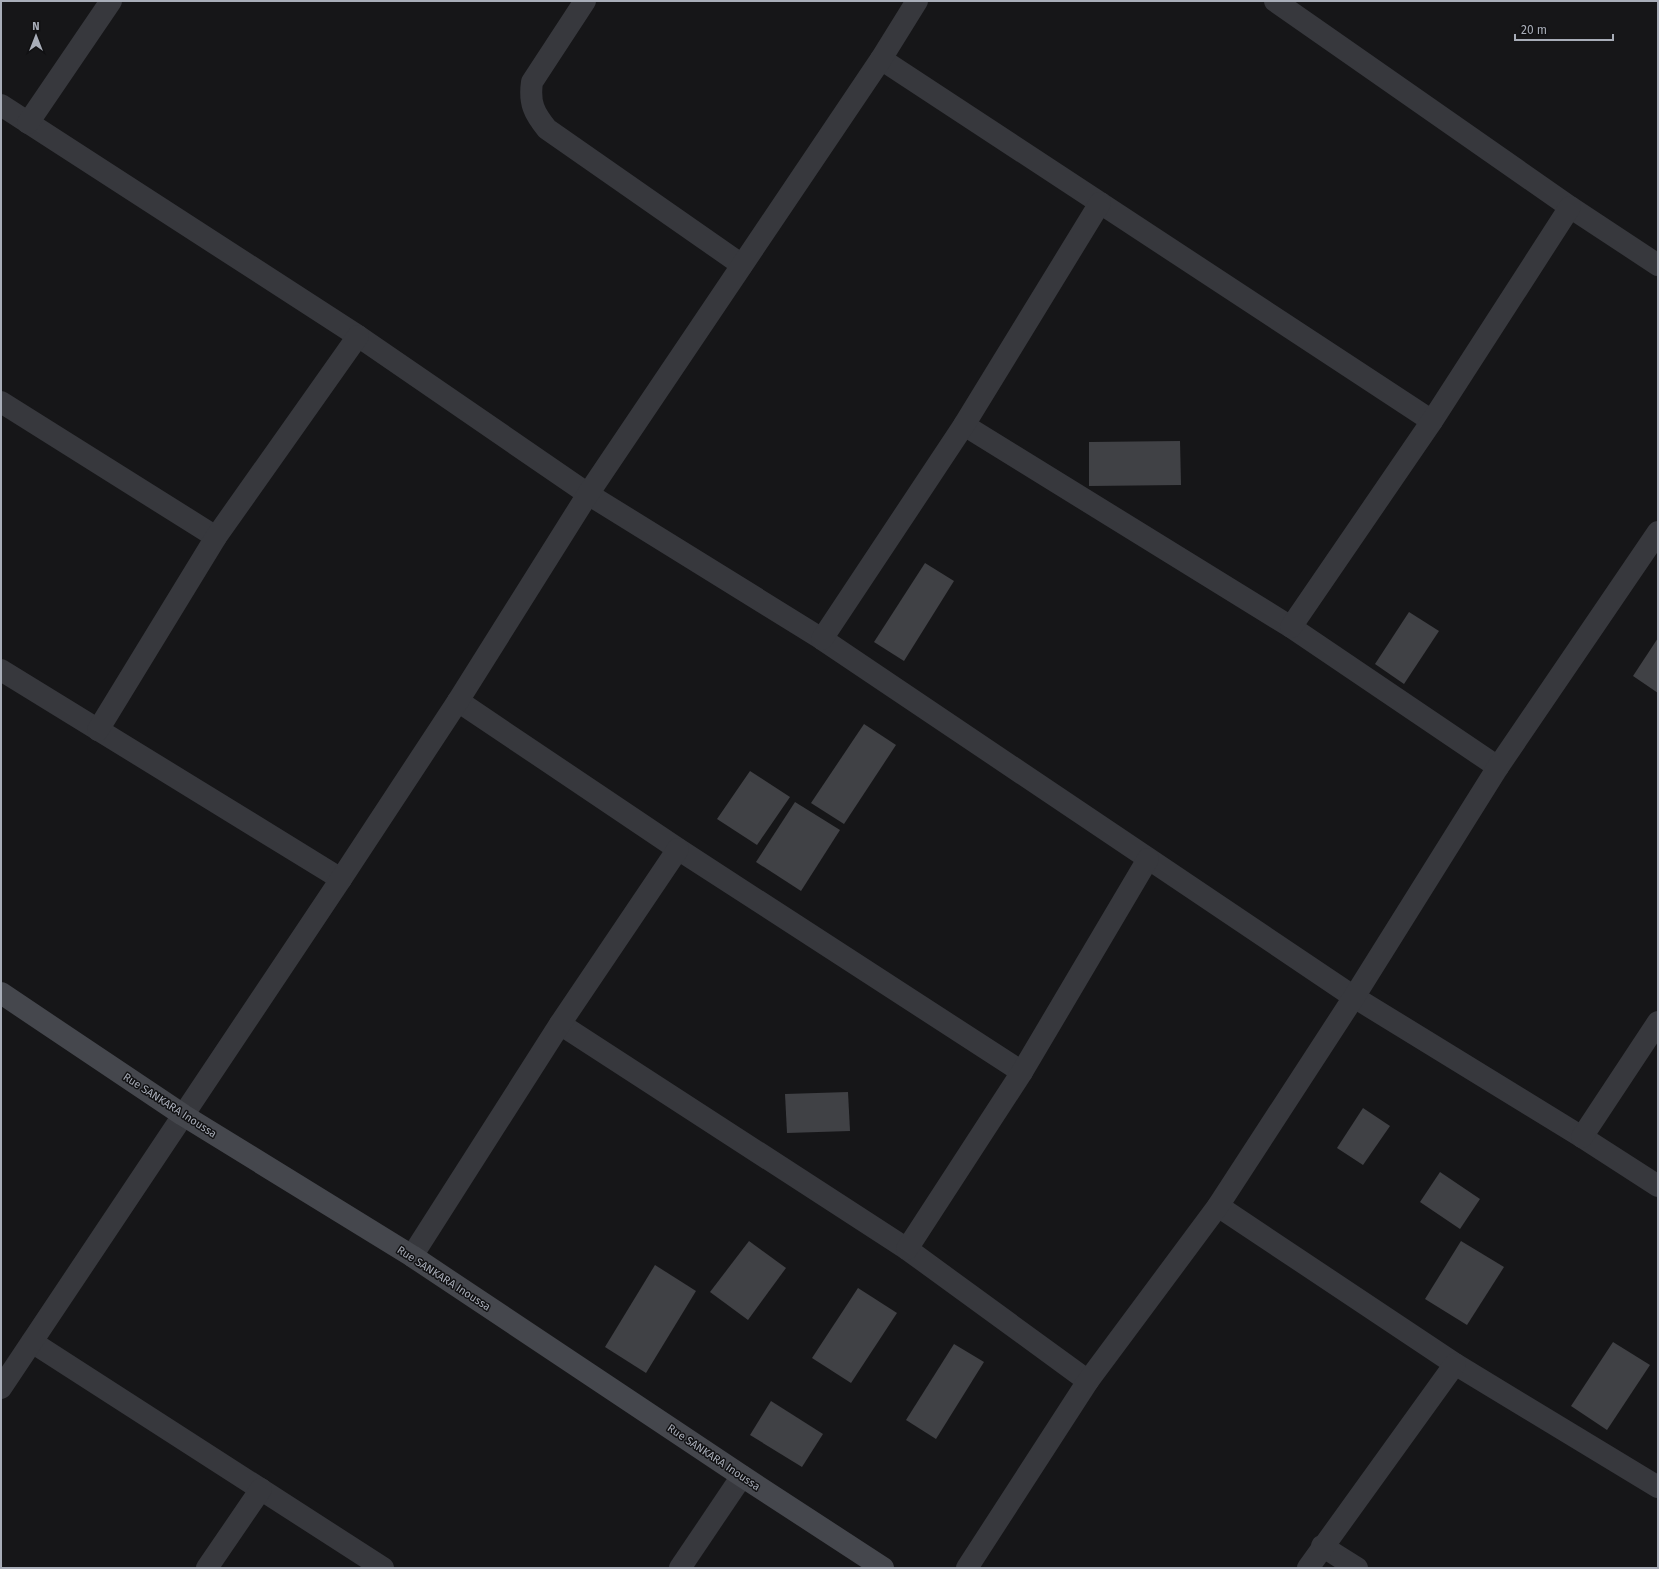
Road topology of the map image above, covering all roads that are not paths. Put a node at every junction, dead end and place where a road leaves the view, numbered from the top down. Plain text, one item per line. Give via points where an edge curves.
1 (111, 1) edge
2 (585, 1) edge
3 (917, 1) edge
4 (1275, 1) edge
5 (881, 59) junction
6 (1, 105) edge
7 (28, 123) junction
8 (1100, 203) junction
9 (1570, 207) junction
10 (1658, 264) edge
11 (742, 265) junction
12 (358, 336) junction
13 (1, 402) edge
14 (1432, 421) junction
15 (964, 424) junction
16 (588, 494) junction
17 (216, 537) junction
18 (1655, 543) edge
19 (1291, 627) junction
20 (822, 639) junction
21 (1, 670) edge
22 (458, 702) junction
23 (98, 730) junction
24 (1498, 767) junction
25 (678, 849) junction
26 (1148, 859) junction
27 (341, 879) junction
28 (1, 993) edge
29 (1354, 997) junction
30 (1658, 1022) edge
31 (560, 1024) junction
32 (1022, 1072) junction
33 (183, 1115) junction
34 (1582, 1137) junction
35 (1658, 1186) edge
36 (1218, 1206) junction
37 (907, 1249) junction
38 (412, 1256) junction
39 (32, 1342) junction
40 (1455, 1364) junction
41 (1088, 1381) junction
42 (1, 1388) edge
43 (742, 1476) junction
44 (1658, 1487) edge
45 (262, 1490) junction
46 (1322, 1546) junction
47 (206, 1568) edge
48 (383, 1568) edge
49 (680, 1568) edge
50 (883, 1568) edge
51 (967, 1568) edge
52 (1308, 1568) edge
53 (1357, 1568) edge

1 - 7 street
2 - 11 street via 532,82 530,96 536,115 547,129
3 - 5 street
4 - 9 street
5 - 8 street
5 - 11 street
6 - 7 street
7 - 12 street
8 - 14 street
8 - 15 street
9 - 10 street
9 - 14 street
11 - 16 street
12 - 16 street
12 - 17 street
13 - 17 street
14 - 19 street
15 - 19 street
15 - 20 street
16 - 20 street
16 - 22 street
17 - 23 street
18 - 24 street
19 - 24 street
20 - 26 street
21 - 23 street
22 - 25 street
22 - 27 street
23 - 27 street
24 - 29 street
25 - 31 street
25 - 32 street
26 - 29 street
26 - 32 street
27 - 33 street
28 - 33 street, Rue SANKARA Inoussa
29 - 34 street
29 - 36 street
30 - 34 street
31 - 37 street
31 - 38 street
32 - 37 street
33 - 38 street, Rue SANKARA Inoussa
33 - 39 street
34 - 35 street
36 - 40 street
36 - 41 street
37 - 41 street
38 - 43 street, Rue SANKARA Inoussa
39 - 42 street
39 - 45 street
40 - 44 street
40 - 46 street
41 - 51 street
43 - 49 street
43 - 50 street, Rue SANKARA Inoussa
45 - 47 street
45 - 48 street
46 - 52 street
46 - 53 street

